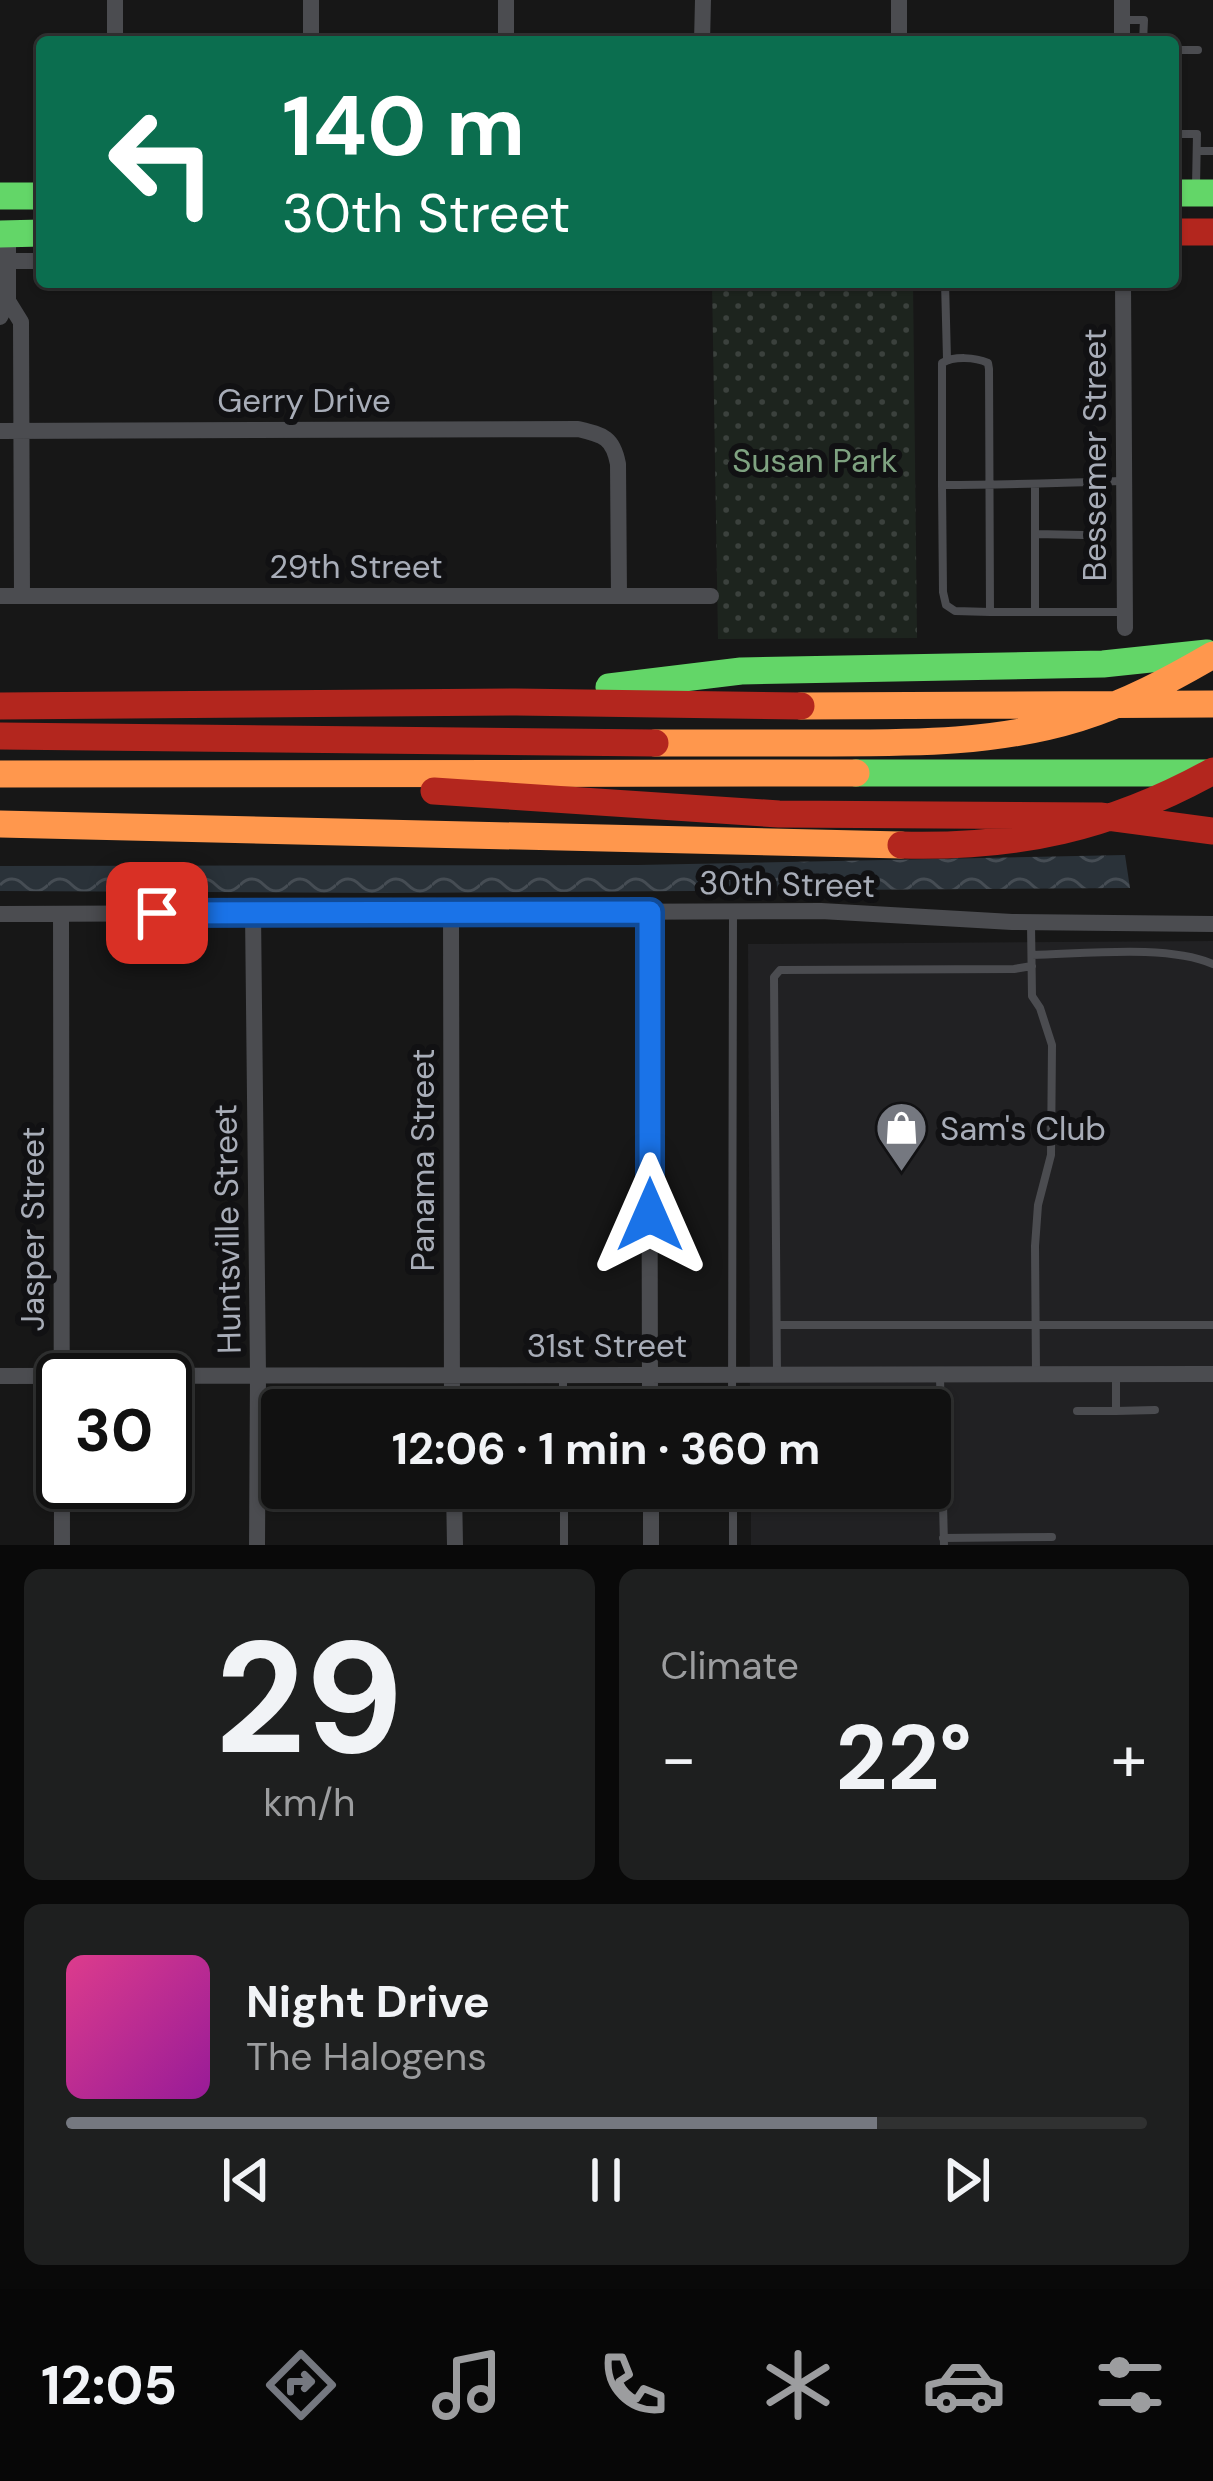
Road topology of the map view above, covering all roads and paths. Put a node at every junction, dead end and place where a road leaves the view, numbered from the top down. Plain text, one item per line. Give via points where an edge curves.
1 (115, 0) edge
2 (311, 0) edge
3 (506, 0) edge
4 (703, 0) edge
5 (899, 0) edge
6 (1122, 0) edge
7 (1122, 20) junction
8 (115, 36) edge
9 (311, 36) edge
10 (506, 36) edge
11 (703, 36) edge
12 (899, 36) edge
13 (1122, 36) edge
14 (1143, 36) edge
15 (1179, 50) edge
16 (1198, 50) dead end
17 (1179, 134) edge
18 (1197, 151) junction
19 (1213, 152) edge
20 (1194, 193) edge
21 (0, 196) edge
22 (36, 196) edge
23 (1179, 232) edge
24 (1213, 232) edge
25 (36, 235) edge
26 (4, 247) edge
27 (36, 258) edge
28 (945, 288) edge
29 (1123, 288) edge
30 (4, 309) edge
31 (947, 359) junction
32 (0, 431) edge
33 (22, 431) junction
34 (1124, 481) junction
35 (942, 485) junction
36 (988, 485) junction
37 (1035, 485) junction
38 (1035, 534) junction
39 (1084, 535) dead end
40 (0, 596) edge
41 (22, 596) junction
42 (619, 596) junction
43 (711, 596) dead end
44 (989, 612) junction
45 (1036, 612) junction
46 (1125, 620) joint
47 (1213, 654) edge
48 (516, 702) junction
49 (1213, 704) edge
50 (0, 706) edge
51 (0, 736) edge
52 (1213, 772) edge
53 (0, 774) edge
54 (310, 774) junction
55 (0, 824) edge
56 (1213, 831) edge
57 (451, 910) junction
58 (734, 911) junction
59 (253, 912) junction
60 (650, 912) junction
61 (0, 914) edge
62 (61, 914) junction
63 (1031, 922) junction
64 (1213, 924) edge
65 (1032, 961) junction
66 (1213, 964) edge
67 (1035, 1324) junction
68 (1213, 1324) edge
69 (777, 1325) junction
70 (62, 1353) edge
71 (563, 1374) junction
72 (650, 1374) junction
73 (1213, 1374) edge
74 (192, 1375) edge
75 (258, 1375) junction
76 (452, 1375) junction
77 (732, 1375) junction
78 (777, 1375) junction
79 (1116, 1375) junction
80 (0, 1376) edge
81 (36, 1376) edge
82 (940, 1376) junction
83 (1036, 1376) junction
84 (452, 1389) edge
85 (563, 1389) edge
86 (650, 1389) edge
87 (732, 1389) edge
88 (1155, 1410) dead end
89 (1077, 1411) dead end
90 (1116, 1411) junction
91 (62, 1509) edge
92 (454, 1509) edge
93 (563, 1509) edge
94 (651, 1509) edge
95 (733, 1509) edge
96 (1052, 1537) dead end
97 (944, 1542) edge
98 (62, 1545) edge
99 (257, 1545) edge
100 (455, 1545) edge
101 (564, 1545) edge
102 (651, 1545) edge
103 (733, 1545) edge

1 - 8 street
2 - 9 street
3 - 10 street
4 - 11 street
5 - 12 street
6 - 7 street
7 - 13 street
7 - 14 lane via 1144,20
15 - 16 lane
17 - 18 lane via 1197,134
18 - 19 lane
18 - 20 lane
21 - 22 main road
23 - 24 main road
25 - 26 main road
26 - 27 street
26 - 30 street
28 - 31 lane
29 - 34 street, Bessemer Street
30 - 33 street via 21,322
31 - 35 lane via 940,369
31 - 36 lane via 988,363
32 - 33 street, Gerry Drive
33 - 41 street
33 - 42 street, Gerry Drive via 578,429 616,449
34 - 37 lane
34 - 46 street, Bessemer Street
35 - 36 lane
35 - 44 lane via 946,605
36 - 37 lane
36 - 44 lane
37 - 38 lane
38 - 39 lane
38 - 45 lane
40 - 41 street, 29th Street
41 - 42 street, 29th Street
42 - 43 street, 29th Street
44 - 45 lane
45 - 46 lane
47 - 48 main road via 1103,664 741,671 544,690
47 - 51 main road via 1127,702 1061,724 938,743
48 - 49 main road
48 - 50 main road
52 - 54 main road
52 - 55 main road via 1125,812 982,845
53 - 54 main road
54 - 56 main road via 779,814 1100,816
57 - 59 street, 30th Street
57 - 60 street, 30th Street
57 - 76 street, Panama Street
58 - 60 street, 30th Street
58 - 63 street, 30th Street
58 - 77 lane
59 - 62 street, 30th Street
59 - 75 street, Huntsville Street
60 - 72 street
61 - 62 street, 30th Street
62 - 70 street, Jasper Street
63 - 64 street, 30th Street
63 - 65 lane
65 - 66 lane via 1147,952
65 - 67 lane via 1032,996 1052,1045 1052,1155 1038,1204
65 - 69 lane via 1014,969 780,970 774,977
67 - 68 lane
67 - 69 lane
67 - 83 lane
69 - 78 lane
71 - 72 street, 31st Street
71 - 76 street, 31st Street
71 - 85 lane
72 - 77 street, 31st Street
72 - 86 street
73 - 79 street, 31st Street
74 - 75 street, 31st Street
75 - 76 street, 31st Street
75 - 99 street, Huntsville Street
76 - 84 street, Panama Street
77 - 78 street, 31st Street
77 - 87 lane
78 - 82 street, 31st Street
79 - 83 street, 31st Street
79 - 90 lane
80 - 81 street, 31st Street
82 - 83 street, 31st Street
82 - 97 lane
88 - 90 lane
89 - 90 lane
91 - 98 street, Jasper Street
92 - 100 street
93 - 101 lane
94 - 102 street
95 - 103 lane
96 - 97 lane

